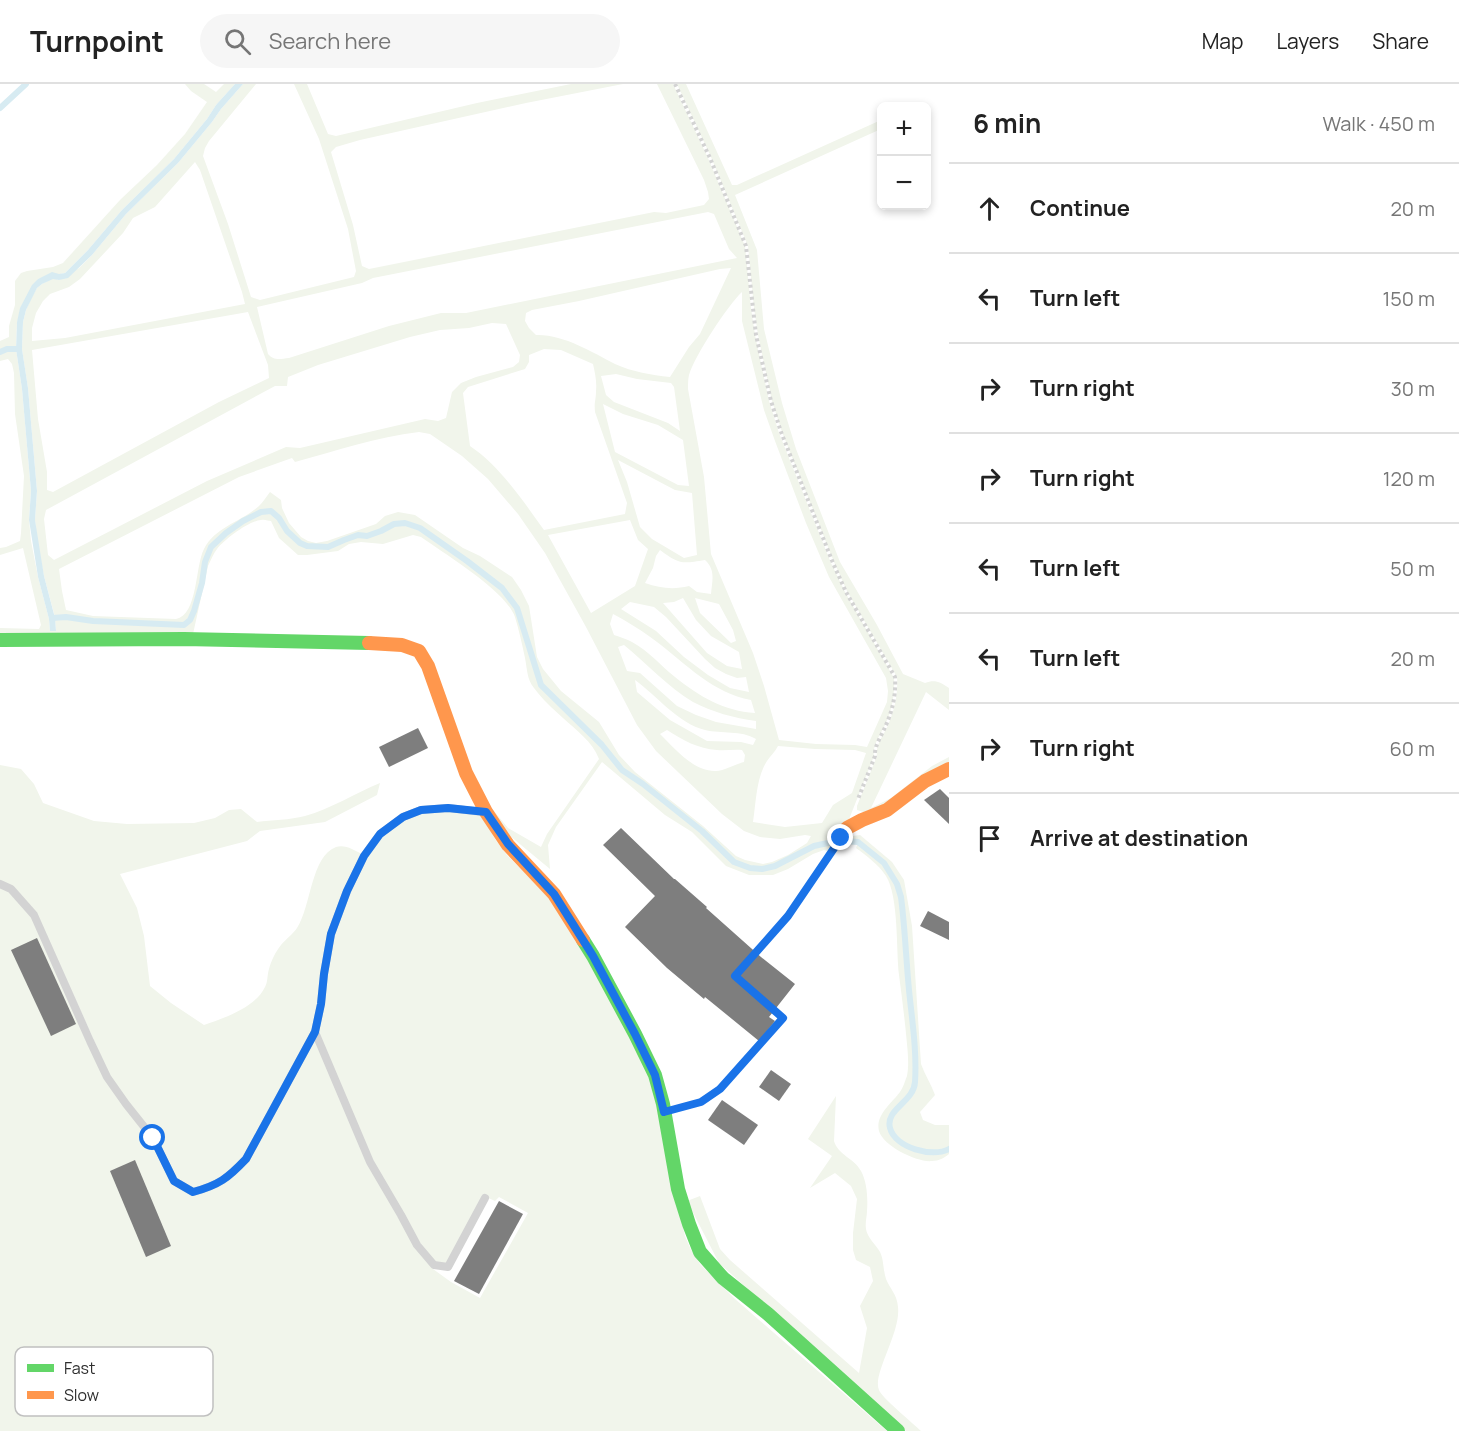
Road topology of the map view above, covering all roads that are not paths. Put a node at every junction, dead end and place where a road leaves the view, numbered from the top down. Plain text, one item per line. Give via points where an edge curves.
1 (0, 640) edge
2 (949, 769) edge
3 (486, 812) junction
4 (847, 828) road end
5 (0, 884) edge
6 (315, 1032) junction
7 (485, 1198) dead end
8 (898, 1431) edge

1 - 3 street via 379,643 419,651 428,666 466,773
2 - 4 street via 888,809
3 - 6 lane via 421,810 403,817 380,834 364,856 331,934
3 - 8 street via 508,844 554,894 593,956 655,1075 678,1189 700,1252 723,1278
5 - 6 lane via 11,889 34,915 107,1077 153,1138 174,1181 193,1192 213,1186 246,1159
6 - 7 lane via 370,1162 417,1245 434,1265 448,1267

